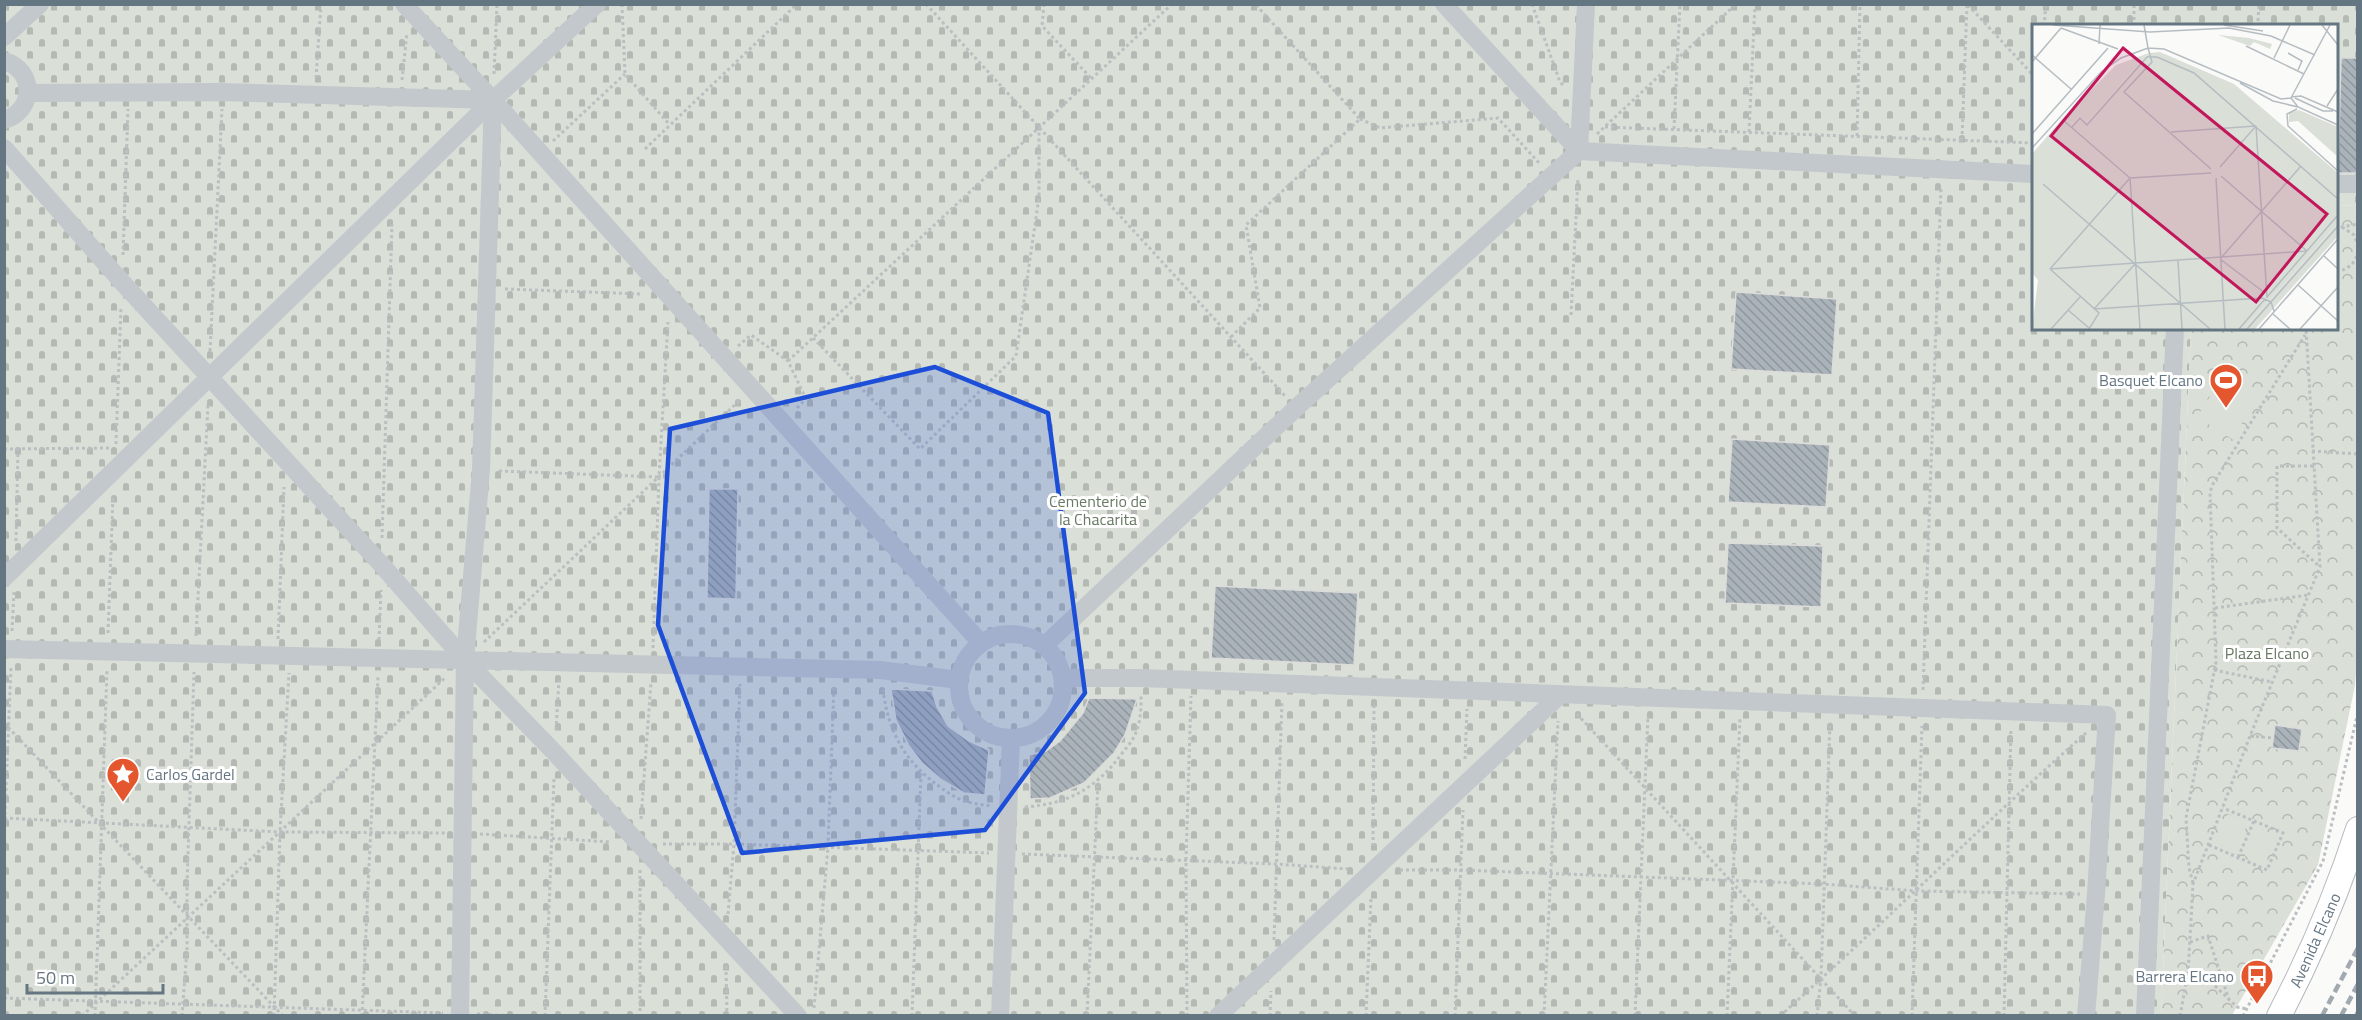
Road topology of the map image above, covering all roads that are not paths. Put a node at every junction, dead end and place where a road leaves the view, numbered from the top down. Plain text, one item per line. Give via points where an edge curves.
1 (40, 4) edge
2 (597, 4) edge
3 (1444, 4) edge
4 (1586, 4) edge
5 (406, 7) edge
6 (4, 37) edge
7 (4, 61) edge
8 (29, 93) junction
9 (494, 100) junction
10 (4, 120) edge
11 (4, 148) edge
12 (1579, 151) junction
13 (2032, 174) edge
14 (2338, 183) edge
15 (2358, 184) edge
16 (2175, 330) edge
17 (209, 378) junction
18 (4, 578) edge
19 (981, 643) junction
20 (1045, 645) junction
21 (4, 649) edge
22 (465, 660) junction
23 (1064, 678) junction
24 (959, 680) junction
25 (1560, 695) junction
26 (1011, 739) junction
27 (2358, 829) edge
28 (460, 1014) edge
29 (798, 1016) edge
30 (1000, 1016) edge
31 (1218, 1016) edge
32 (2086, 1016) edge
33 (2145, 1016) edge
34 (2279, 1016) edge

1 - 6 lane
2 - 9 lane
3 - 12 lane
4 - 12 lane
5 - 9 lane
7 - 8 lane via 24,74
8 - 9 lane via 129,91
8 - 10 lane via 18,114
9 - 17 lane
9 - 19 lane
9 - 22 lane via 480,470
11 - 17 lane
12 - 13 lane
12 - 20 lane via 1296,408
14 - 15 lane
16 - 33 lane
17 - 18 lane
17 - 22 lane
19 - 20 lane via 1014,633
19 - 24 lane via 966,659
20 - 23 lane
21 - 22 lane
22 - 24 lane via 880,670
22 - 28 lane
22 - 29 lane
23 - 25 lane
23 - 26 lane via 1060,707 1040,731
24 - 26 lane via 963,709 976,724 983,731
25 - 31 lane
25 - 32 lane via 2107,716
26 - 30 lane
27 - 34 main road, Avenida Elcano via 2316,940

